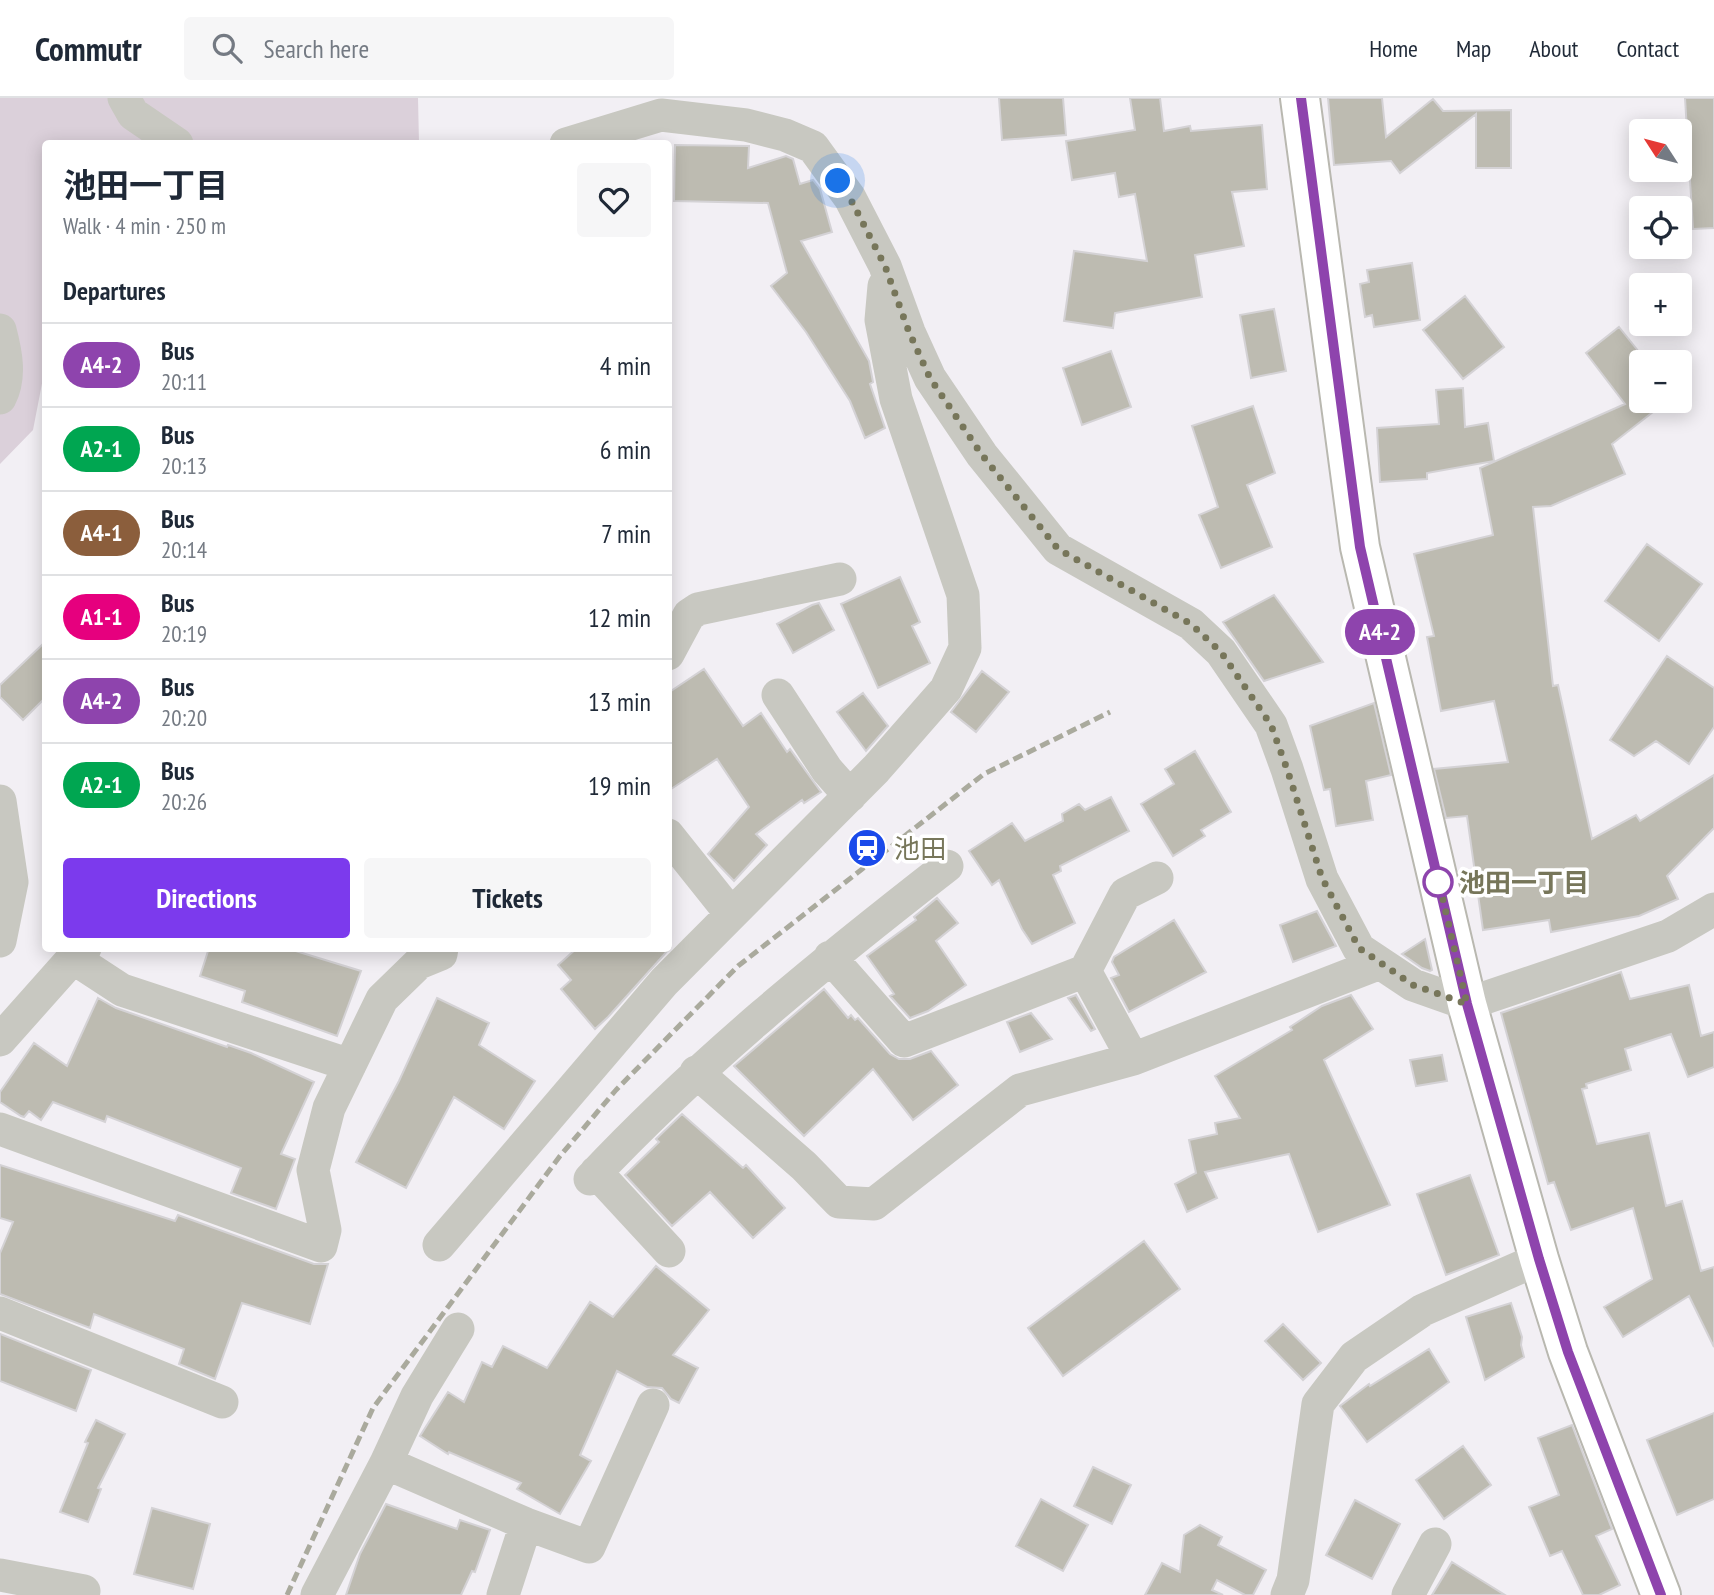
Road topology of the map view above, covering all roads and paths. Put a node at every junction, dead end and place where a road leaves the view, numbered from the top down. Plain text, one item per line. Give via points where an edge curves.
1 (124, 98) edge
2 (1300, 98) edge
3 (661, 106) edge
4 (171, 140) edge
5 (576, 140) edge
6 (885, 266) junction
7 (0, 330) edge
8 (0, 398) edge
9 (840, 579) dead end
10 (672, 647) edge
11 (778, 695) dead end
12 (850, 796) junction
13 (0, 801) edge
14 (672, 840) edge
15 (947, 866) dead end
16 (1157, 878) dead end
17 (1714, 909) edge
18 (731, 914) junction
19 (0, 942) edge
20 (441, 952) edge
21 (79, 953) edge
22 (830, 957) junction
23 (1380, 962) junction
24 (1085, 971) junction
25 (1467, 1004) junction
26 (0, 1040) edge
27 (1133, 1059) junction
28 (350, 1065) junction
29 (696, 1072) junction
30 (0, 1129) edge
31 (439, 1245) dead end
32 (670, 1251) dead end
33 (1539, 1259) junction
34 (0, 1313) edge
35 (457, 1329) dead end
36 (222, 1402) dead end
37 (653, 1405) dead end
38 (386, 1463) junction
39 (526, 1524) junction
40 (1435, 1544) dead end
41 (0, 1575) edge
42 (84, 1591) dead end
43 (317, 1595) edge
44 (503, 1595) edge
45 (1287, 1595) edge
46 (1408, 1595) edge
47 (1661, 1595) edge

1 - 4 street via 133,114
2 - 25 main road via 1360,547
3 - 5 street
3 - 6 street via 785,135 813,147 850,198
6 - 12 street via 881,320 896,399 963,595 965,648 946,689
6 - 23 street via 930,378 982,455 1058,549 1191,624 1221,652 1271,725 1322,878 1337,908 1359,948
7 - 8 street via 7,385
9 - 10 street via 698,609 689,615
11 - 12 street via 827,770
12 - 18 street
13 - 19 street via 12,883
14 - 18 street
15 - 22 street
16 - 24 street via 1125,894
17 - 25 street via 1668,936
18 - 31 street via 664,982
20 - 28 street via 419,963 382,999
21 - 26 street
21 - 28 street via 122,990
22 - 24 street via 904,1041
22 - 29 street
23 - 25 street via 1413,985
23 - 27 street
24 - 27 street
25 - 33 main road
27 - 29 street via 1020,1090 874,1205 839,1202
28 - 30 street via 328,1108 313,1170 325,1230 321,1246
29 - 32 street via 593,1176
33 - 45 street via 1423,1310 1354,1357 1318,1404 1293,1580
33 - 47 main road via 1568,1352
34 - 36 street
35 - 38 street via 417,1396
37 - 39 street via 589,1547
38 - 39 street
38 - 43 street
39 - 44 street
40 - 46 street
41 - 42 street

